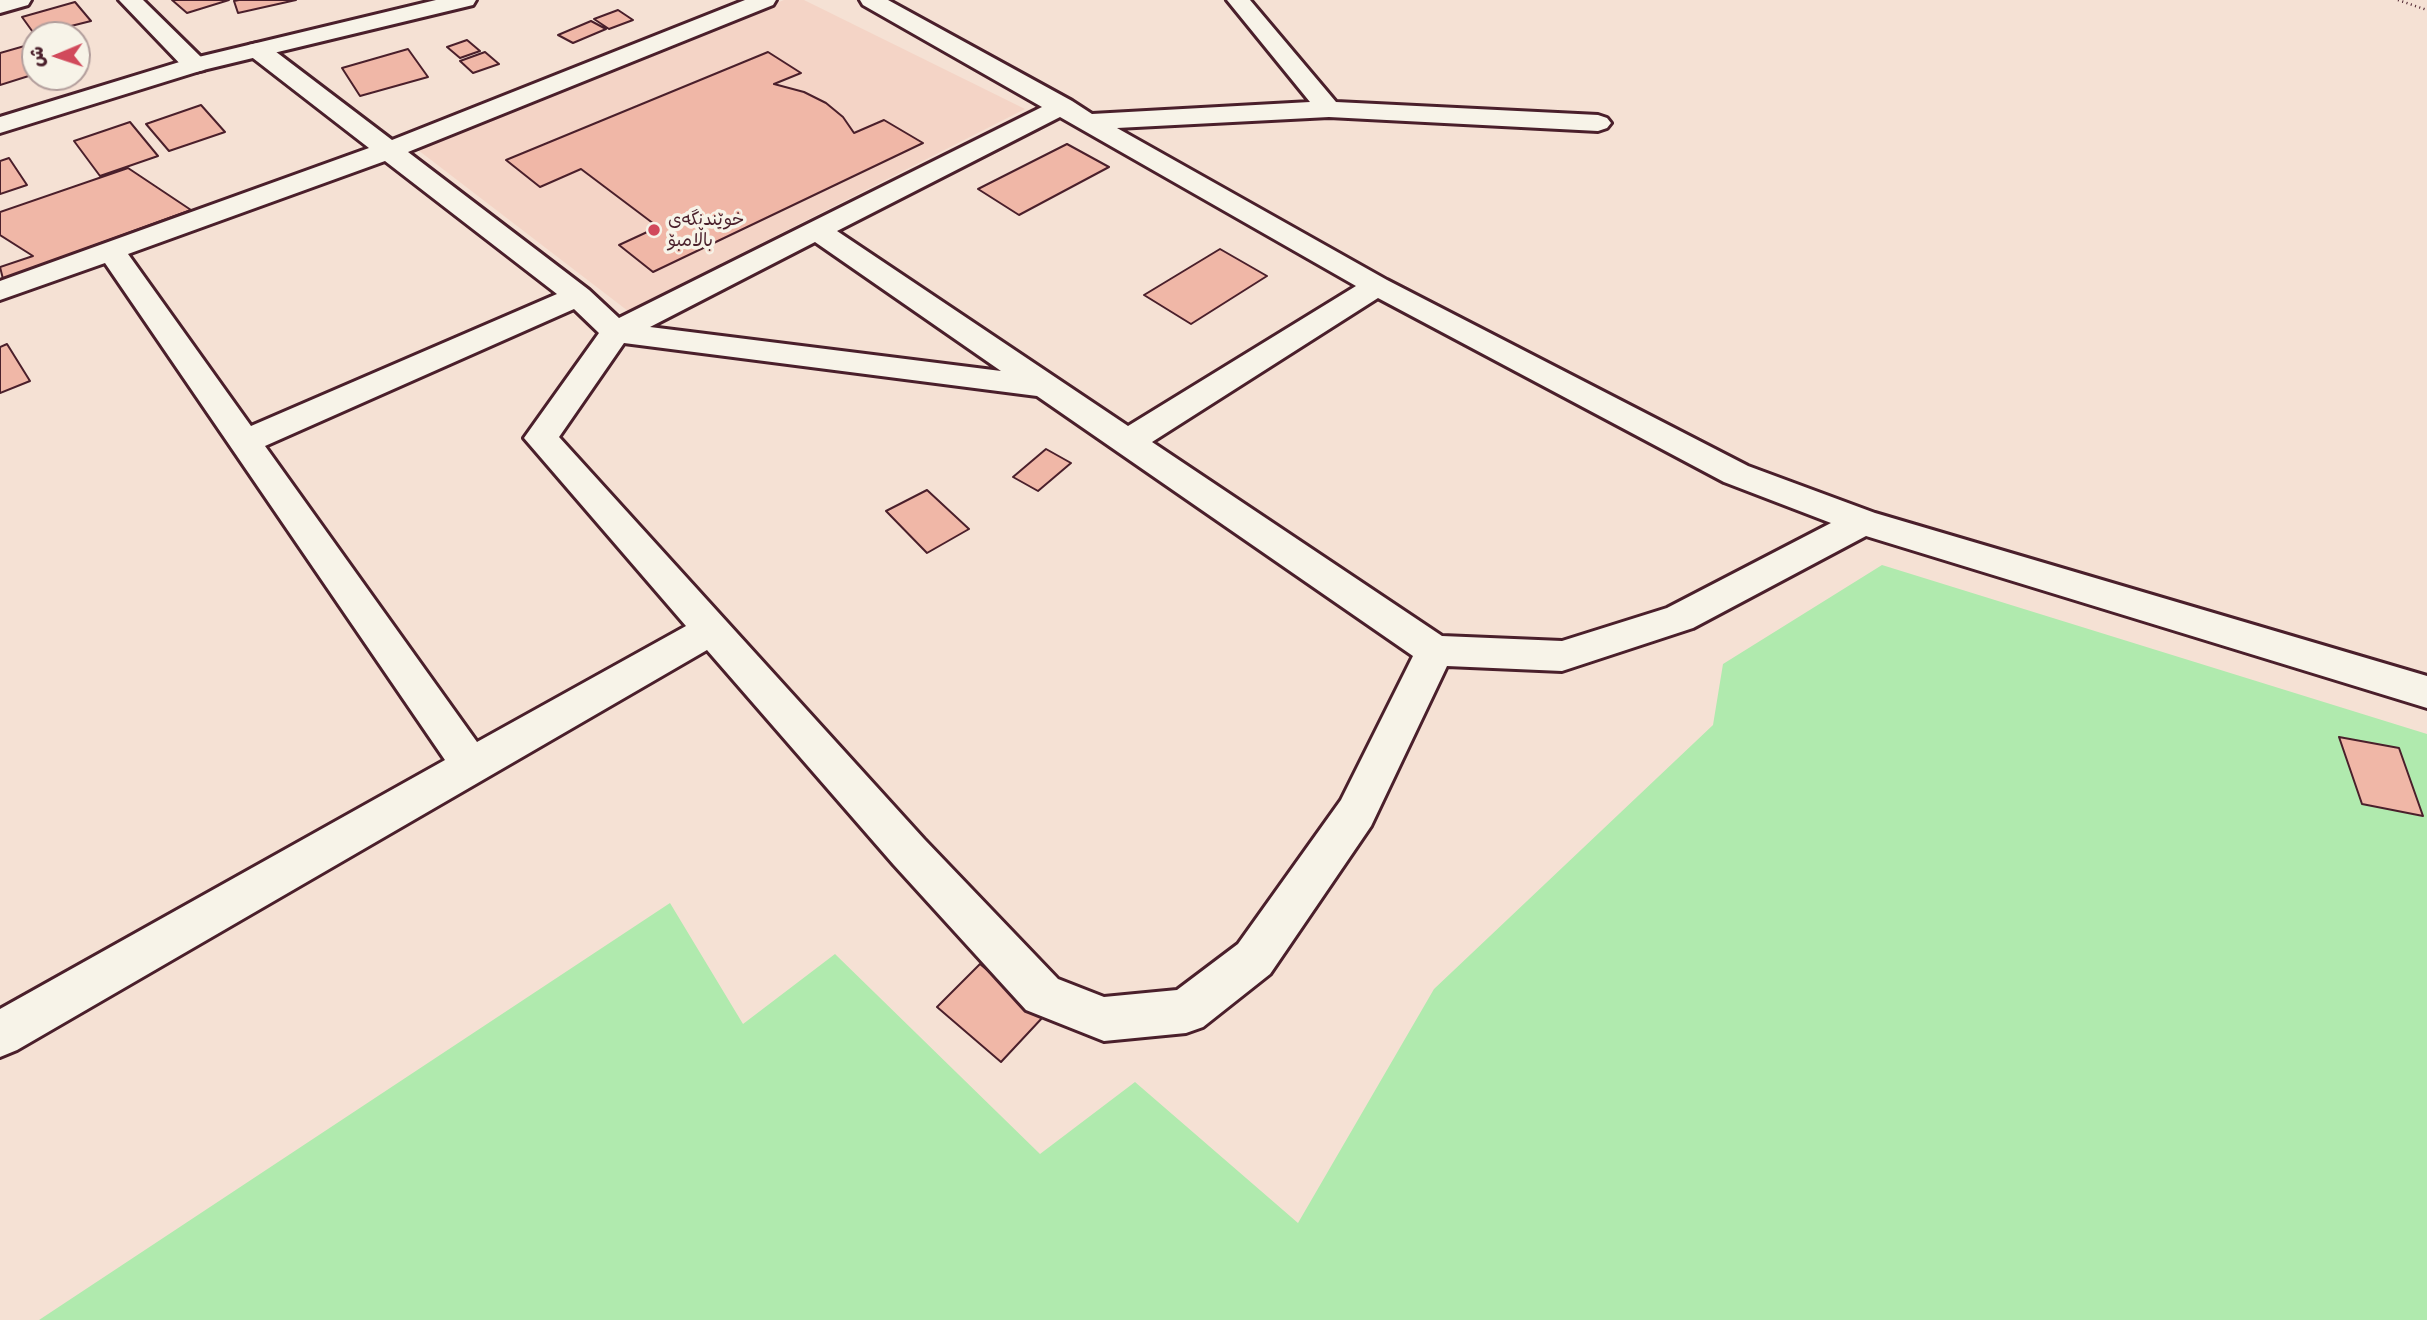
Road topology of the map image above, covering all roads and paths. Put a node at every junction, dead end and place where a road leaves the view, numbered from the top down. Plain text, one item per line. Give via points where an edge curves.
1 (20, 0) edge
2 (130, 0) edge
3 (465, 0) edge
4 (765, 0) edge
5 (871, 0) edge
6 (1238, 0) edge
7 (2398, 0) edge
8 (0, 6) edge
9 (2427, 10) edge
10 (258, 50) junction
11 (195, 65) junction
12 (1063, 106) junction
13 (1329, 109) junction
14 (1091, 122) junction
15 (1598, 123) dead end
16 (0, 125) edge
17 (387, 151) junction
18 (816, 230) junction
19 (111, 251) junction
20 (1377, 286) junction
21 (0, 291) edge
22 (578, 296) junction
23 (615, 332) junction
24 (1046, 387) junction
25 (244, 442) junction
26 (1127, 442) junction
27 (1863, 522) junction
28 (710, 630) junction
29 (1435, 651) junction
30 (2427, 692) edge
31 (472, 767) junction
32 (0, 1034) edge

1 - 8 street
2 - 11 street
3 - 10 street
4 - 17 street
5 - 12 street
6 - 13 street
7 - 9 path
10 - 11 street
10 - 17 street
11 - 16 street
12 - 14 street
12 - 18 street
13 - 14 street
13 - 15 street
14 - 20 street
17 - 19 street
17 - 22 street
18 - 23 street
18 - 24 street
19 - 21 street
19 - 25 street
20 - 26 street
20 - 27 street via 1736,474
22 - 23 street
22 - 25 street
23 - 24 street
23 - 28 street via 541,438
24 - 26 street
25 - 31 street
26 - 29 street
27 - 29 street via 1680,618 1562,656
27 - 30 street
28 - 29 street via 1042,995 1104,1019 1186,1011 1254,959 1356,813
28 - 31 street
31 - 32 street

